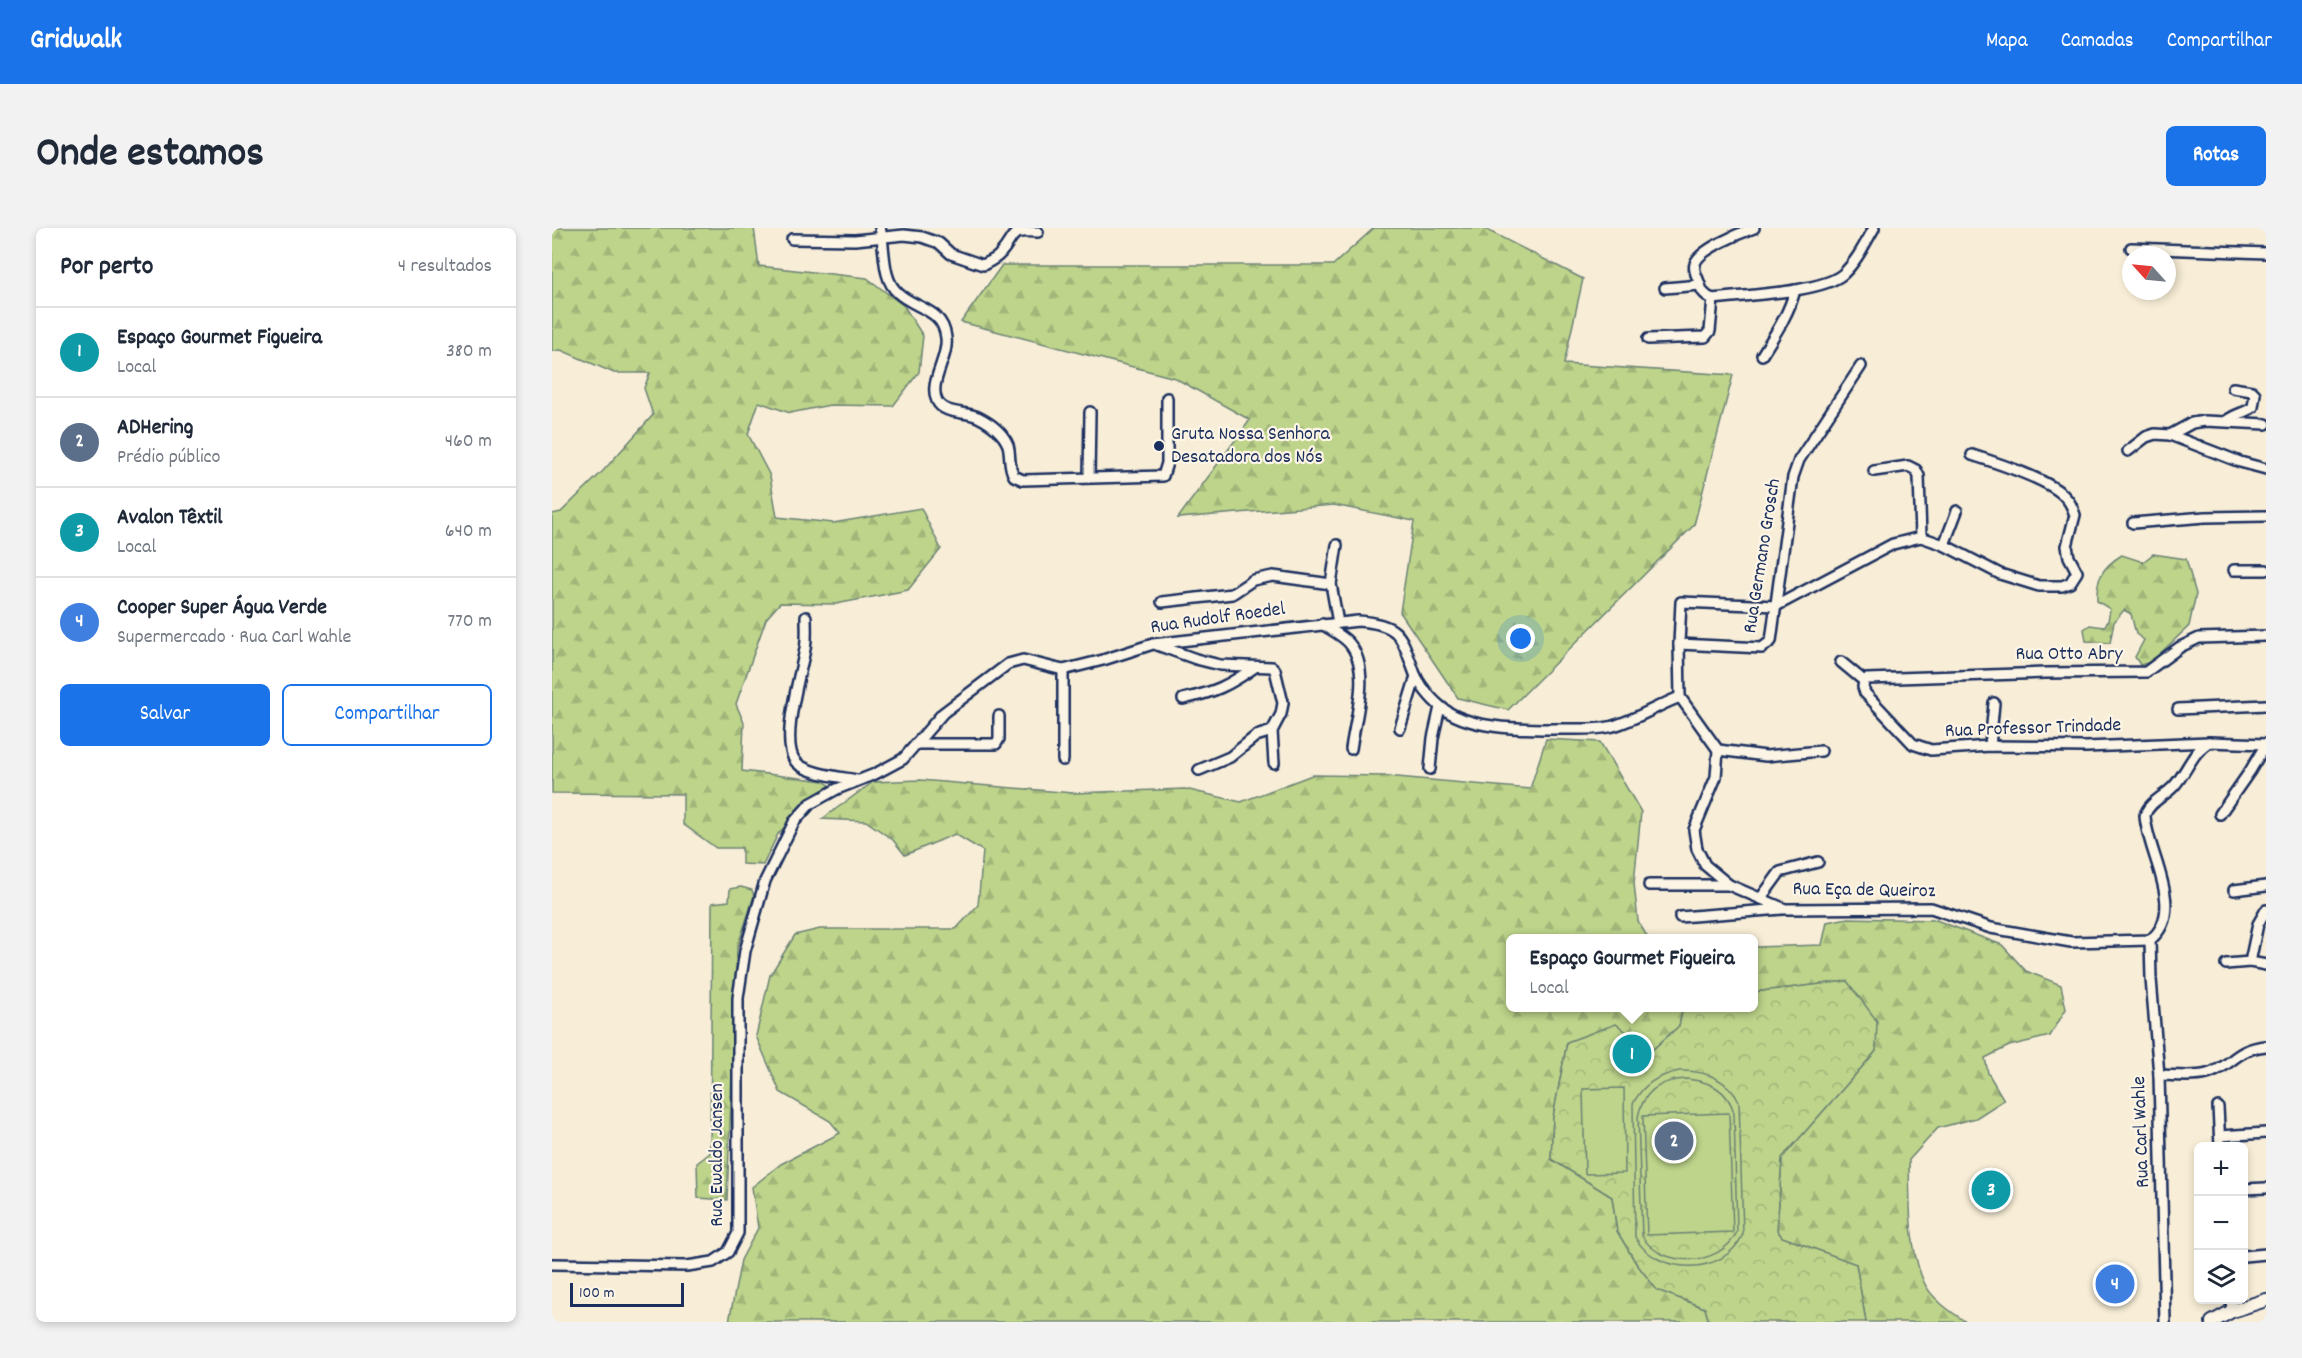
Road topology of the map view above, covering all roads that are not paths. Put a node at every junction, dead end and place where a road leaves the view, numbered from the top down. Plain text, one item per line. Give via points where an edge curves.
1 (1754, 228) edge
2 (1874, 228) edge
3 (1038, 232) dead end
4 (882, 233) edge
5 (792, 239) dead end
6 (2176, 250) edge
7 (2266, 253) edge
8 (1700, 285) junction
9 (1665, 288) dead end
10 (1795, 290) junction
11 (1713, 299) junction
12 (1648, 339) dead end
13 (1762, 355) dead end
14 (1862, 366) dead end
15 (2233, 388) dead end
16 (1167, 398) dead end
17 (1090, 412) dead end
18 (2226, 421) junction
19 (2266, 424) edge
20 (2169, 435) junction
21 (2128, 451) dead end
22 (1972, 455) dead end
23 (2266, 469) edge
24 (1874, 471) dead end
25 (1089, 477) junction
26 (1957, 511) dead end
27 (2266, 516) edge
28 (2133, 523) dead end
29 (1921, 537) junction
30 (1337, 545) dead end
31 (1944, 545) junction
32 (2234, 570) dead end
33 (2266, 570) edge
34 (1331, 584) junction
35 (1162, 602) dead end
36 (1776, 606) junction
37 (806, 617) dead end
38 (1338, 623) junction
39 (1322, 624) junction
40 (2266, 636) edge
41 (1153, 644) junction
42 (1679, 644) junction
43 (1841, 662) dead end
44 (1255, 667) junction
45 (1063, 670) junction
46 (1416, 676) junction
47 (1864, 681) junction
48 (1680, 697) junction
49 (1183, 699) dead end
50 (1994, 703) dead end
51 (2266, 705) edge
52 (1440, 707) junction
53 (2178, 709) dead end
54 (999, 716) dead end
55 (1400, 728) dead end
56 (1272, 731) junction
57 (2209, 742) junction
58 (916, 744) junction
59 (2266, 744) edge
60 (1990, 746) junction
61 (1351, 749) dead end
62 (1718, 750) junction
63 (1821, 751) dead end
64 (1063, 760) dead end
65 (1274, 763) dead end
66 (1430, 769) dead end
67 (1199, 770) dead end
68 (857, 780) junction
69 (2220, 814) dead end
70 (1818, 862) dead end
71 (765, 881) joint
72 (1649, 885) dead end
73 (1729, 885) junction
74 (2266, 886) edge
75 (2234, 890) dead end
76 (1761, 898) junction
77 (1785, 909) junction
78 (2266, 910) edge
79 (1680, 917) dead end
80 (2150, 940) junction
81 (2250, 962) junction
82 (2226, 964) dead end
83 (2266, 965) edge
84 (2266, 1046) edge
85 (2158, 1075) junction
86 (2218, 1107) dead end
87 (2266, 1132) edge
88 (2220, 1136) junction
89 (2220, 1142) edge
90 (2266, 1188) edge
91 (2248, 1189) edge
92 (2266, 1254) edge
93 (2248, 1256) edge
94 (552, 1264) edge
95 (2266, 1300) edge
96 (2231, 1305) edge
97 (2165, 1322) edge
98 (2212, 1322) edge

1 - 8 street via 1699,256 1694,270
2 - 10 street via 1843,273 1832,281
3 - 4 street via 1013,234 1000,255 983,265 951,254 939,243 922,237
4 - 5 street via 855,240
4 - 25 street via 890,284 897,293 927,309 944,330 946,350 935,389 942,407 979,417 998,431 1008,447 1014,476 1023,480
6 - 7 street
8 - 9 street
8 - 11 street via 1706,296
10 - 11 street
10 - 13 street
11 - 12 street via 1710,331 1705,337
14 - 36 street, Rua Germano Grosch via 1799,460 1793,477
15 - 18 street via 2252,391 2253,407
16 - 25 street via 1167,463 1163,476
17 - 25 street
18 - 19 street
18 - 20 street via 2192,423
20 - 21 street via 2146,436
20 - 23 street
22 - 31 street via 2032,478 2066,497 2075,515 2067,546 2077,572 2070,583 2062,586 2039,586 2000,574
24 - 29 street via 1908,466 1916,470
26 - 31 street
27 - 28 street
29 - 31 street
29 - 36 street via 1893,544
30 - 34 street
32 - 33 street
34 - 35 street via 1273,576 1253,580 1232,594
34 - 38 street
36 - 42 street, Rua Germano Grosch via 1771,641 1762,648
36 - 42 street via 1681,602
37 - 68 street via 806,647 790,727 792,752 796,762 809,770
38 - 39 street, Rua Rudolf Roedel
38 - 46 street, Rua Rudolf Roedel via 1375,622 1389,627 1408,650
39 - 41 street, Rua Rudolf Roedel
39 - 61 street via 1348,641 1359,662 1360,686
40 - 47 street, Rua Otto Abry via 2199,638 2146,672
41 - 44 street via 1220,665
41 - 45 street, Rua Rudolf Roedel
42 - 48 street
43 - 47 street, Rua Professor Trindade
44 - 49 street via 1210,693
44 - 56 street via 1272,667 1278,676 1283,703
45 - 58 street, Rua Rudolf Roedel via 1023,660 1008,664 943,713
45 - 64 street
46 - 52 street, Rua Rudolf Roedel
46 - 55 street
47 - 60 street, Rua Professor Trindade via 1865,693 1913,744 1931,750
48 - 52 street, Rua Rudolf Roedel via 1610,727 1593,729 1511,729 1479,723
48 - 62 street
50 - 60 street
51 - 53 street
52 - 66 street
54 - 58 street via 996,744
56 - 65 street
56 - 67 street via 1256,736 1230,757
57 - 59 street, Rua Professor Trindade
57 - 60 street, Rua Professor Trindade
57 - 80 street via 2145,815 2166,901 2162,924
58 - 68 street, Rua Rudolf Roedel via 903,759
59 - 69 street
62 - 63 street via 1766,756
62 - 73 street, Rua Eça de Queiroz via 1716,777 1694,831 1705,865
68 - 71 street, Rua Rudolf Roedel via 810,804 794,822
70 - 76 street via 1780,872
71 - 94 street, Rua Ewaldo Jansen via 745,951 738,998 738,1233 728,1252 714,1262 687,1266
72 - 73 street
73 - 76 street, Rua Eça de Queiroz
74 - 75 street
76 - 77 street, Rua Eça de Queiroz
77 - 79 street
77 - 80 street, Rua Eça de Queiroz via 1931,908 1991,927 2071,942
78 - 81 street via 2258,924
80 - 85 street, Rua Carl Wahle
81 - 82 street
81 - 83 street
84 - 85 street via 2250,1047 2205,1075
85 - 97 street, Rua Carl Wahle
86 - 88 street
87 - 88 street
88 - 89 street
90 - 91 street
92 - 93 street
95 - 96 main road
96 - 98 main road

